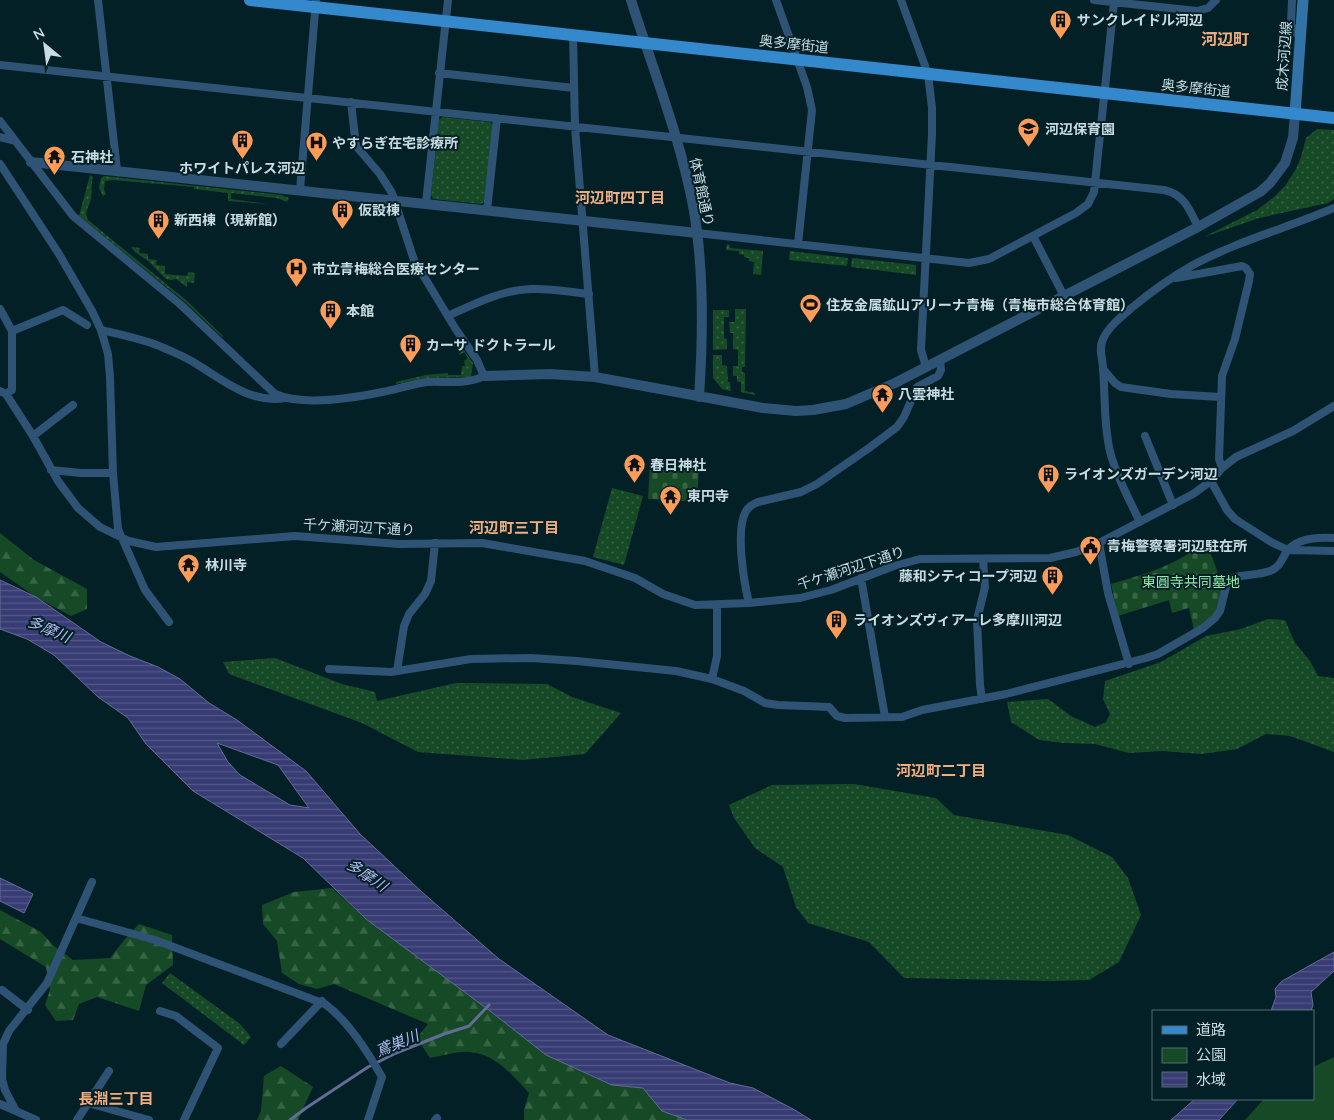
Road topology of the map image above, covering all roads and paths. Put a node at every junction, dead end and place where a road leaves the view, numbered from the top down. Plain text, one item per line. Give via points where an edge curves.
1 (98, 0) edge
2 (250, 0) edge
3 (448, 0) edge
4 (631, 0) edge
5 (776, 0) edge
6 (901, 0) edge
7 (1094, 0) edge
8 (1216, 0) edge
9 (1301, 1) edge
10 (285, 2) edge
11 (1114, 2) junction
12 (315, 3) edge
13 (445, 21) junction
14 (573, 35) junction
15 (645, 43) junction
16 (797, 59) junction
17 (0, 65) edge
18 (440, 73) junction
19 (928, 74) junction
20 (107, 76) junction
21 (574, 88) junction
22 (1104, 93) junction
23 (308, 98) junction
24 (351, 102) junction
25 (435, 112) junction
26 (1295, 114) junction
27 (496, 118) junction
28 (1334, 118) edge
29 (0, 121) edge
30 (575, 127) junction
31 (0, 137) edge
32 (675, 137) junction
33 (15, 141) junction
34 (808, 152) junction
35 (31, 162) junction
36 (0, 164) edge
37 (930, 166) junction
38 (117, 170) junction
39 (1095, 182) junction
40 (300, 190) junction
41 (395, 200) junction
42 (426, 203) junction
43 (1334, 208) edge
44 (487, 210) junction
45 (583, 221) junction
46 (1198, 227) junction
47 (697, 233) junction
48 (1033, 236) junction
49 (798, 244) junction
50 (926, 258) junction
51 (1172, 278) junction
52 (589, 294) junction
53 (1064, 296) junction
54 (0, 310) edge
55 (448, 316) junction
56 (87, 325) dead end
57 (101, 330) junction
58 (12, 331) junction
59 (940, 360) junction
60 (926, 367) junction
61 (1103, 369) junction
62 (484, 376) junction
63 (595, 377) junction
64 (3, 393) edge
65 (698, 397) junction
66 (1220, 397) junction
67 (285, 398) junction
68 (73, 405) dead end
69 (1334, 406) edge
70 (33, 436) junction
71 (1146, 436) dead end
72 (1222, 468) junction
73 (51, 470) junction
74 (113, 473) junction
75 (1211, 481) junction
76 (1174, 505) junction
77 (1140, 522) junction
78 (121, 536) junction
79 (1334, 538) edge
80 (436, 543) junction
81 (1099, 543) junction
82 (1288, 550) junction
83 (1334, 551) edge
84 (983, 558) junction
85 (861, 578) junction
86 (749, 603) junction
87 (717, 605) junction
88 (169, 622) dead end
89 (1129, 664) junction
90 (329, 669) dead end
91 (397, 671) junction
92 (712, 679) junction
93 (982, 699) junction
94 (885, 718) junction
95 (92, 882) dead end
96 (76, 918) junction
97 (2, 990) dead end
98 (322, 1001) junction
99 (28, 1010) junction
100 (160, 1011) dead end
101 (280, 1044) dead end
102 (109, 1071) dead end
103 (88, 1103) junction
104 (0, 1104) edge
105 (16, 1111) junction
106 (36, 1120) edge
107 (77, 1120) edge
108 (148, 1120) edge
109 (184, 1120) edge
110 (368, 1120) edge

1 - 20 street
2 - 10 main road, 奥多摩街道
3 - 13 street
4 - 15 street, 体育館通り
5 - 16 street
6 - 19 street
7 - 11 street
8 - 11 street via 1208,8 1197,11
9 - 26 main road, 成木河辺線
10 - 12 main road, 奥多摩街道
11 - 22 street
12 - 13 main road, 奥多摩街道
12 - 23 street
13 - 14 main road, 奥多摩街道
13 - 18 street
14 - 15 main road, 奥多摩街道
14 - 21 street
15 - 16 main road, 奥多摩街道
15 - 32 street, 体育館通り
16 - 19 main road, 奥多摩街道
16 - 34 street via 811,104
17 - 20 street
18 - 21 street
18 - 25 street
19 - 22 main road, 奥多摩街道
19 - 37 street via 932,120
20 - 23 street
20 - 38 street
21 - 30 street
22 - 26 main road, 奥多摩街道
22 - 39 street
23 - 24 street
23 - 40 street
24 - 25 street
24 - 41 street via 356,146 384,179
25 - 27 street
25 - 42 street
26 - 28 main road, 奥多摩街道
26 - 46 street via 1290,150 1270,184 1247,201
27 - 30 street
27 - 44 street
29 - 33 street
30 - 32 street
30 - 45 street
31 - 33 street
32 - 34 street
32 - 47 street, 体育館通り via 690,190
33 - 35 street
34 - 37 street
34 - 49 street
35 - 38 street
35 - 67 street via 72,216 181,305 271,391
36 - 57 street via 59,254
37 - 39 street
37 - 50 street
38 - 40 street
39 - 46 street via 1174,193 1186,204
39 - 48 street via 1092,198 1084,209
40 - 41 street
41 - 42 street
41 - 55 street via 414,260
42 - 44 street
43 - 51 street via 1224,250
44 - 45 street
45 - 47 street
45 - 52 street
46 - 53 street
47 - 49 street
47 - 65 street, 体育館通り via 700,301
48 - 50 street via 979,262
48 - 53 street
49 - 50 street
50 - 60 street via 921,356
51 - 61 street via 1152,291 1106,333 1100,348
51 - 66 street via 1242,266 1250,274 1235,339 1222,376
52 - 55 street via 516,290
52 - 63 street
53 - 59 street
54 - 58 street
55 - 62 street
56 - 58 street via 63,310
57 - 67 street via 161,347 197,364 237,390 272,400
57 - 74 street via 110,377
58 - 64 street via 12,390
59 - 60 street
59 - 86 street via 938,376 917,387 897,426 869,448 802,492 758,502 747,509 743,522 742,564
60 - 65 street via 862,398 813,410 779,410
61 - 66 street via 1121,386
61 - 77 street via 1108,442 1124,489
62 - 63 street via 550,374
62 - 67 street via 475,381 425,382 345,397
63 - 65 street
64 - 70 street, 千ケ瀬河辺下通り
66 - 72 street via 1219,460
68 - 70 street
69 - 72 street, 千ケ瀬河辺下通り via 1293,431 1236,457
70 - 73 street, 千ケ瀬河辺下通り
71 - 76 street
72 - 75 street, 千ケ瀬河辺下通り
73 - 74 street
73 - 78 street, 千ケ瀬河辺下通り via 78,508 100,527
74 - 78 street
75 - 76 street, 千ケ瀬河辺下通り
75 - 82 street via 1235,519
76 - 77 street, 千ケ瀬河辺下通り
77 - 81 street, 千ケ瀬河辺下通り
78 - 80 street, 千ケ瀬河辺下通り via 156,547 295,536 399,544
78 - 88 street via 145,590
79 - 82 street via 1316,537
80 - 87 street, 千ケ瀬河辺下通り via 482,543 585,561 635,578 671,597 696,605
80 - 91 street via 425,594 404,626
81 - 84 street, 千ケ瀬河辺下通り via 1050,558
81 - 89 street via 1108,593
82 - 83 street
82 - 89 street via 1271,571 1228,579 1220,611 1210,623 1158,654
84 - 85 street, 千ケ瀬河辺下通り via 920,559
84 - 93 street via 985,587 977,620
85 - 86 street, 千ケ瀬河辺下通り via 800,598
85 - 94 street
86 - 87 street, 千ケ瀬河辺下通り
87 - 92 street via 717,656
89 - 93 street
90 - 91 street
91 - 92 street via 472,659 530,658 654,667
92 - 94 street via 765,703 829,707 837,716 845,718
93 - 94 street
95 - 96 street
96 - 98 street via 155,940
96 - 99 street via 47,983
97 - 99 street
98 - 101 street
98 - 110 street via 336,1012 382,1077
99 - 105 street via 3,1044 2,1079
100 - 109 street via 176,1016 218,1048
102 - 103 street
103 - 107 street
103 - 108 street
104 - 105 street
105 - 106 street

